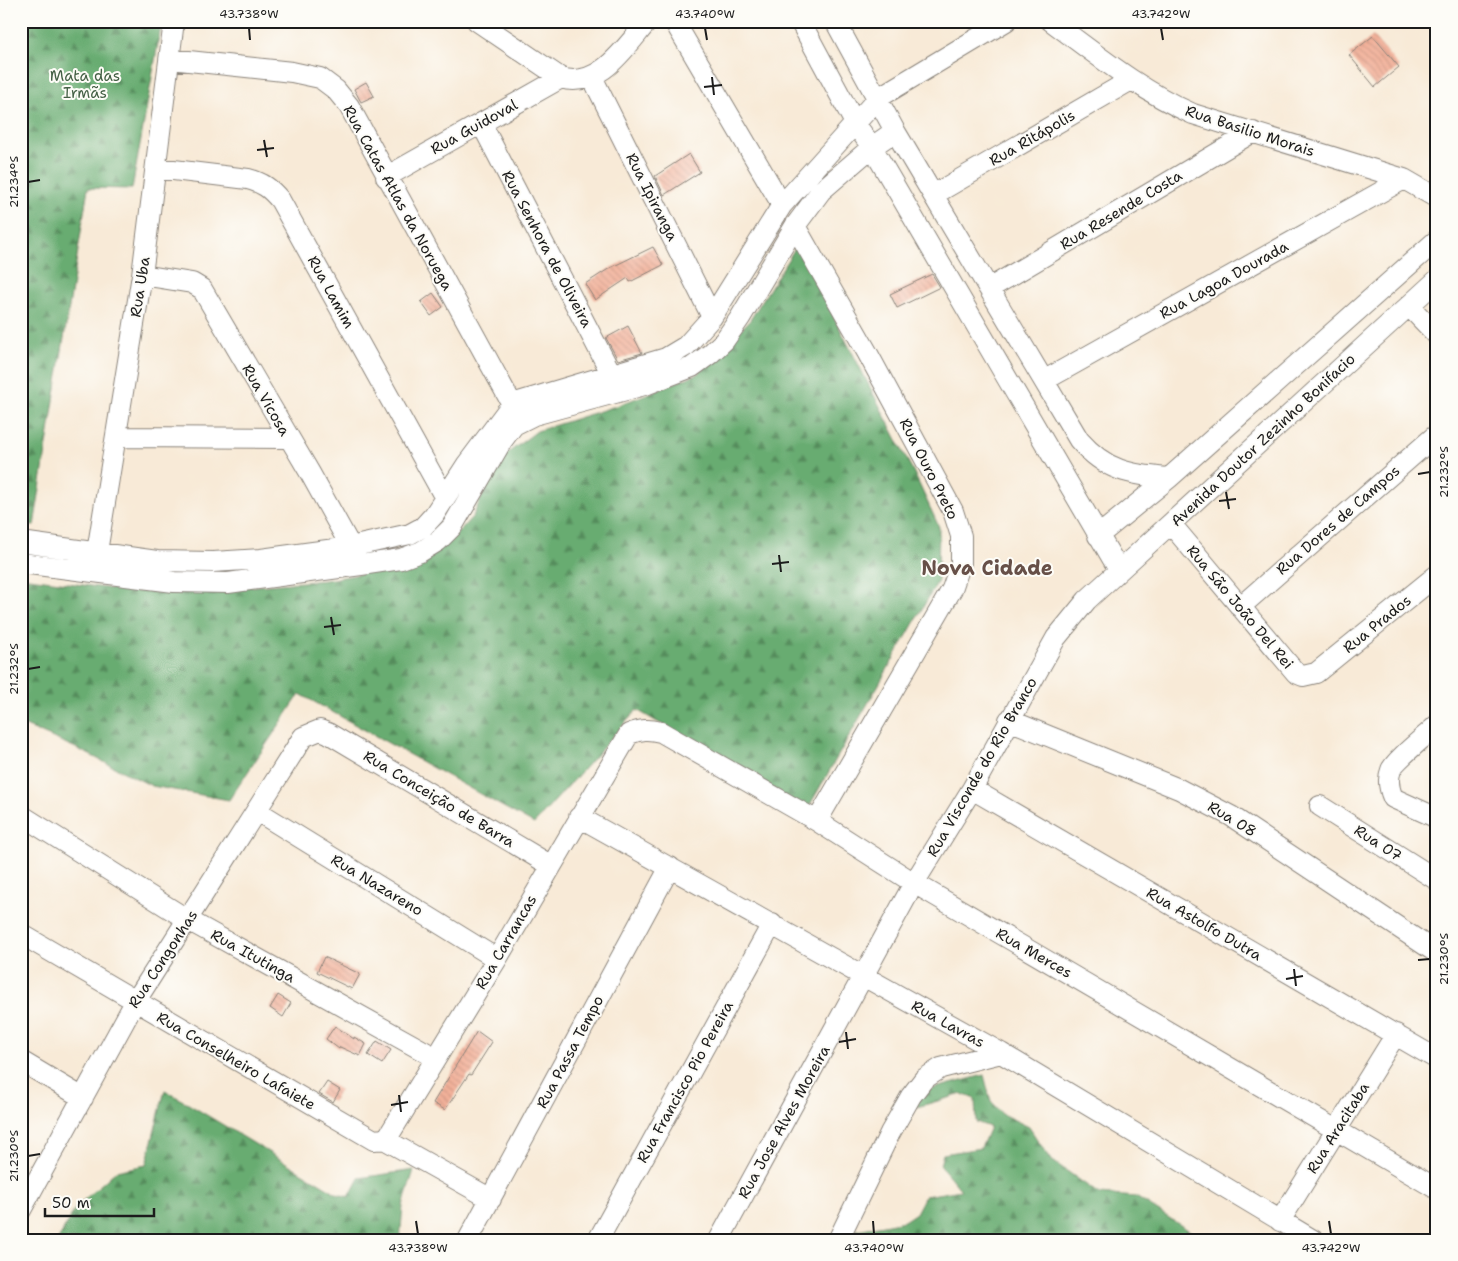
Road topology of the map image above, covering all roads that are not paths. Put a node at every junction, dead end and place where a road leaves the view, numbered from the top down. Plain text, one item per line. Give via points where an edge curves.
1 (174, 21) edge
2 (477, 21) edge
3 (648, 21) edge
4 (674, 21) edge
5 (800, 21) edge
6 (835, 21) edge
7 (1006, 21) edge
8 (1051, 21) edge
9 (170, 60) junction
10 (592, 77) junction
11 (561, 78) junction
12 (1130, 80) junction
13 (878, 98) junction
14 (481, 123) junction
15 (856, 125) junction
16 (895, 131) junction
17 (1253, 132) junction
18 (872, 147) junction
19 (157, 168) junction
20 (386, 177) junction
21 (1404, 179) junction
22 (933, 195) junction
23 (1437, 198) edge
24 (782, 205) junction
25 (795, 226) junction
26 (1437, 240) edge
27 (142, 275) junction
28 (1437, 280) edge
29 (990, 288) junction
30 (1408, 306) junction
31 (712, 317) junction
32 (1437, 335) edge
33 (612, 375) junction
34 (1045, 380) junction
35 (512, 404) junction
36 (1437, 434) edge
37 (116, 437) junction
38 (288, 438) junction
39 (1169, 478) junction
40 (445, 498) junction
41 (1172, 524) junction
42 (1098, 536) junction
43 (21, 542) edge
44 (350, 547) junction
45 (97, 552) junction
46 (21, 563) edge
47 (361, 565) junction
48 (1119, 570) junction
49 (1437, 575) edge
50 (1240, 607) junction
51 (1316, 673) joint
52 (1009, 720) junction
53 (1437, 726) edge
54 (328, 733) joint
55 (629, 734) joint
56 (972, 789) junction
57 (1320, 806) dead end
58 (257, 812) junction
59 (21, 815) edge
60 (579, 817) junction
61 (1437, 818) edge
62 (817, 821) junction
63 (550, 865) junction
64 (670, 867) junction
65 (1437, 880) edge
66 (914, 883) junction
67 (188, 920) junction
68 (772, 924) junction
69 (21, 934) edge
70 (1437, 953) edge
71 (497, 958) junction
72 (863, 977) junction
73 (135, 1002) junction
74 (1396, 1034) junction
75 (1001, 1053) junction
76 (436, 1058) junction
77 (1437, 1059) edge
78 (21, 1061) edge
79 (83, 1098) junction
80 (1336, 1131) junction
81 (379, 1140) junction
82 (1437, 1190) edge
83 (24, 1197) edge
84 (491, 1199) junction
85 (1280, 1221) junction
86 (470, 1239) edge
87 (598, 1240) edge
88 (719, 1240) edge
89 (838, 1240) edge
90 (1313, 1240) edge

1 - 9 street, Rua Uba
2 - 11 street
3 - 10 street via 605,68
4 - 24 street
5 - 15 street
6 - 13 street
7 - 13 street
8 - 12 street, Rua Basilio Morais
9 - 19 street, Rua Uba
9 - 20 street, Rua Catas Atlas da Noruega via 292,72 320,78 349,106
10 - 11 street via 572,82
10 - 31 street, Rua Ipiranga
11 - 14 street, Rua Guidoval
12 - 17 street, Rua Basilio Morais via 1193,114
12 - 22 street, Rua Ritápolis
13 - 15 street
13 - 16 street
14 - 20 street, Rua Guidoval
14 - 33 street, Rua Senhora de Oliveira
15 - 18 street
15 - 24 street
16 - 18 street
16 - 22 street
17 - 21 street, Rua Basilio Morais
17 - 29 street, Rua Resende Costa
18 - 25 street via 820,192
18 - 42 street
19 - 27 street, Rua Uba
19 - 40 street, Rua Lamim via 248,179 270,188 280,200
20 - 35 street, Rua Catas Atlas da Noruega
21 - 23 street, Rua Basilio Morais
21 - 34 street, Rua Lagoa Dourada
22 - 29 street
24 - 31 street
25 - 47 street via 740,318 710,354 692,367 648,384 534,415 514,425 452,527 438,541 401,558
25 - 62 street, Rua Ouro Preto via 923,454 953,511 961,536 961,563 952,589
26 - 39 street, Avenida Doutor Zezinho Bonifacio
27 - 37 street, Rua Uba
27 - 38 street, Rua Vicosa via 192,283 202,289
28 - 30 street, Avenida Doutor Zezinho Bonifacio
29 - 34 street
30 - 32 street
30 - 41 street, Avenida Doutor Zezinho Bonifacio
31 - 33 street via 686,346 666,358
33 - 35 street
34 - 39 street via 1079,440 1094,457 1133,474
35 - 40 street
36 - 50 street, Rua Dores de Campos
37 - 38 street
37 - 45 street, Rua Uba
38 - 44 street, Rua Vicosa
39 - 42 street, Avenida Doutor Zezinho Bonifacio
40 - 44 street via 434,515 410,534
41 - 48 street, Avenida Doutor Zezinho Bonifacio
41 - 50 street, Rua São João Del Rei
42 - 48 street
43 - 45 street
44 - 45 street via 212,562 157,561
44 - 47 street, Rua Vicosa
46 - 47 street via 174,582 228,583
48 - 52 street, Rua Visconde do Rio Branco via 1087,600 1056,638
49 - 51 street, Rua Prados
50 - 51 street, Rua São João Del Rei via 1296,673 1302,676
52 - 56 street, Rua Visconde do Rio Branco
52 - 70 street, Rua 08 via 1178,788 1231,816
53 - 61 street via 1391,768 1389,788 1393,798
54 - 58 street, Rua Congonhas via 320,730 304,737
54 - 63 street, Rua Conceição de Barra
55 - 60 street, Rua Carrancas
55 - 62 street, Rua Merces via 639,730 662,732
56 - 66 street, Rua Visconde do Rio Branco
56 - 74 street, Rua Astolfo Dutra
57 - 65 street, Rua 07
58 - 67 street, Rua Congonhas
58 - 71 street, Rua Nazareno
59 - 67 street, Rua Itutinga
60 - 63 street, Rua Carrancas
60 - 64 street, Rua Lavras
62 - 66 street, Rua Merces
63 - 71 street, Rua Carrancas
64 - 68 street, Rua Lavras
64 - 84 street, Rua Passa Tempo
66 - 72 street, Rua Visconde do Rio Branco
66 - 80 street, Rua Merces
67 - 73 street, Rua Congonhas
67 - 76 street, Rua Itutinga
68 - 72 street, Rua Lavras
68 - 87 street, Rua Francisco Pio Pereira
69 - 73 street, Rua Conselheiro Lafaiete
71 - 76 street, Rua Carrancas
72 - 75 street, Rua Lavras
72 - 88 street, Rua Jose Alves Moreira
73 - 79 street, Rua Congonhas
73 - 81 street, Rua Conselheiro Lafaiete
74 - 77 street, Rua Astolfo Dutra
74 - 80 street, Rua Aracitaba
75 - 85 street, Rua Lavras
75 - 89 street via 941,1068 924,1079 890,1133
76 - 81 street, Rua Carrancas via 389,1135
78 - 79 street
79 - 83 street, Rua Congonhas
80 - 82 street, Rua Merces
80 - 85 street, Rua Aracitaba
81 - 84 street, Rua Conselheiro Lafaiete
84 - 86 street, Rua Passa Tempo
85 - 90 street, Rua Lavras

